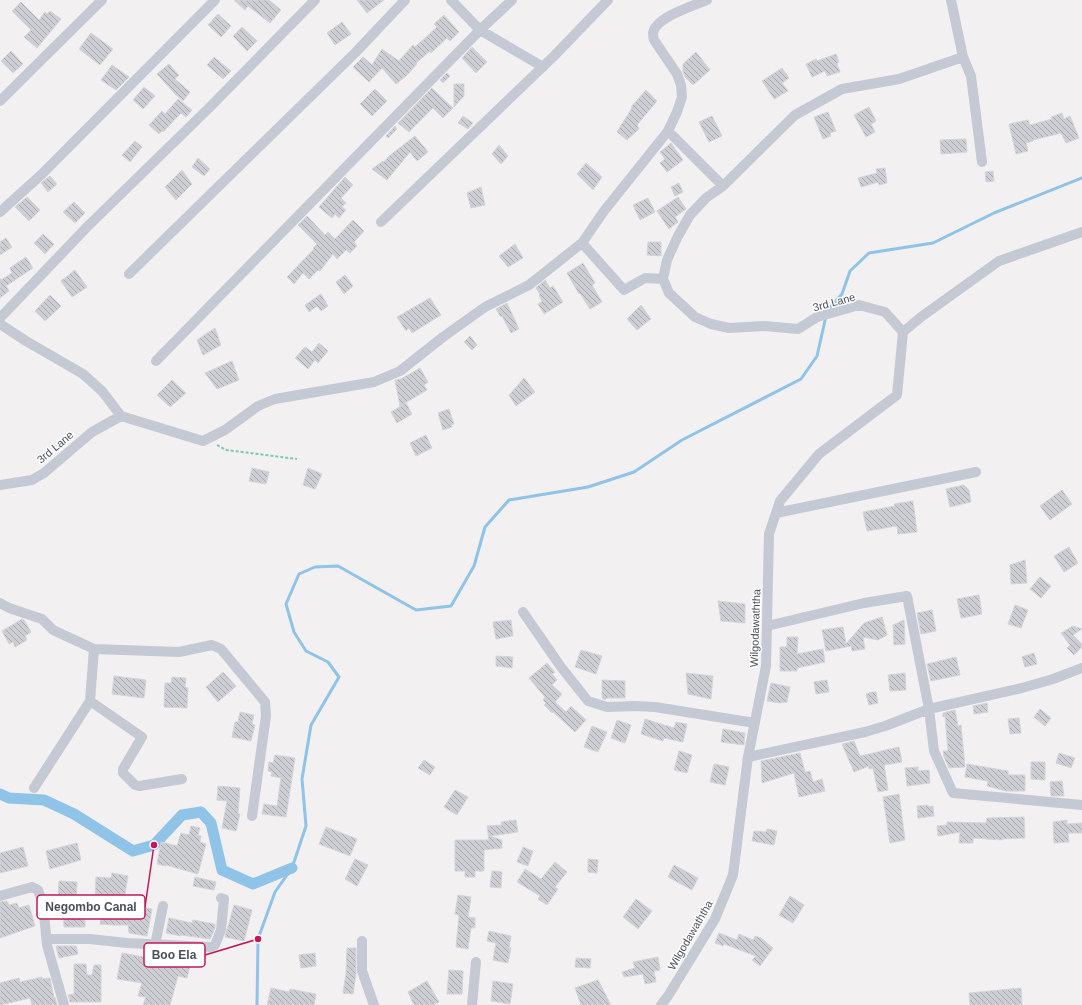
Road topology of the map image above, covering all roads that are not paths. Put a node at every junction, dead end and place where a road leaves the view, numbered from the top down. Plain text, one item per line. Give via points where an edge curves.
1 (102, 0) edge
2 (215, 0) edge
3 (315, 0) edge
4 (405, 0) edge
5 (451, 0) edge
6 (512, 0) edge
7 (608, 0) edge
8 (707, 0) edge
9 (951, 0) edge
10 (480, 30) junction
11 (963, 57) junction
12 (543, 67) junction
13 (0, 101) edge
14 (668, 131) junction
15 (982, 162) dead end
16 (723, 186) junction
17 (0, 212) edge
18 (381, 222) dead end
19 (1082, 232) edge
20 (582, 243) junction
21 (129, 274) dead end
22 (663, 278) junction
23 (0, 318) edge
24 (0, 324) edge
25 (903, 332) junction
26 (156, 361) dead end
27 (121, 416) junction
28 (976, 472) dead end
29 (0, 485) edge
30 (776, 513) junction
31 (0, 603) edge
32 (523, 612) dead end
33 (767, 626) junction
34 (94, 649) junction
35 (1082, 668) edge
36 (90, 701) junction
37 (929, 709) junction
38 (755, 723) junction
39 (748, 758) junction
40 (182, 779) dead end
41 (34, 788) dead end
42 (1082, 805) edge
43 (252, 816) dead end
44 (0, 896) edge
45 (221, 898) dead end
46 (163, 906) dead end
47 (47, 939) junction
48 (362, 941) dead end
49 (155, 945) junction
50 (476, 962) dead end
51 (64, 1005) edge
52 (374, 1005) edge
53 (472, 1005) edge
54 (661, 1005) edge

1 - 13 street
2 - 17 street via 42,174
3 - 23 street via 88,226
4 - 21 street via 355,53
5 - 10 street
6 - 10 street
7 - 12 street
8 - 14 street via 666,18 657,25 653,33 654,40 677,74 681,85 682,97
9 - 11 street
10 - 12 street
10 - 26 street
11 - 15 street via 970,76
11 - 16 street via 899,79 842,89 795,115
12 - 18 street
14 - 16 street
14 - 20 street via 604,211
16 - 22 street via 706,198 690,215 667,260
19 - 25 street via 999,261 921,316
20 - 22 street via 624,290 645,278
20 - 27 street via 529,285 485,307 400,371 374,382 275,399 258,406 225,430 203,441
22 - 25 street, 3rd Lane via 669,293 695,317 711,324 729,328 765,326 798,329 817,317 859,305 885,312
24 - 27 street via 83,374 102,391
25 - 30 street, Wilgodawaththa via 897,394 819,454 780,501
27 - 29 street, 3rd Lane via 92,432 44,474 32,480
28 - 30 street
30 - 33 street, Wilgodawaththa via 769,534
31 - 34 street via 42,619 53,630
32 - 38 street via 588,701 607,707 655,707
33 - 37 street via 864,603 907,596
33 - 38 street, Wilgodawaththa via 766,666
34 - 36 street
34 - 43 street via 179,652 212,645 221,649 264,702 266,716
35 - 37 street via 1022,688
36 - 40 street via 142,737 123,769 123,773 135,785
36 - 41 street
37 - 39 street via 871,730
37 - 42 street via 934,751 953,793
38 - 39 street, Wilgodawaththa
39 - 54 street, Wilgodawaththa via 733,875 716,919
44 - 47 street via 32,887 38,890 43,904
45 - 49 street via 224,899 221,930 215,945
46 - 49 street
47 - 49 street via 90,939
47 - 51 street
48 - 52 street via 362,971
50 - 53 street

